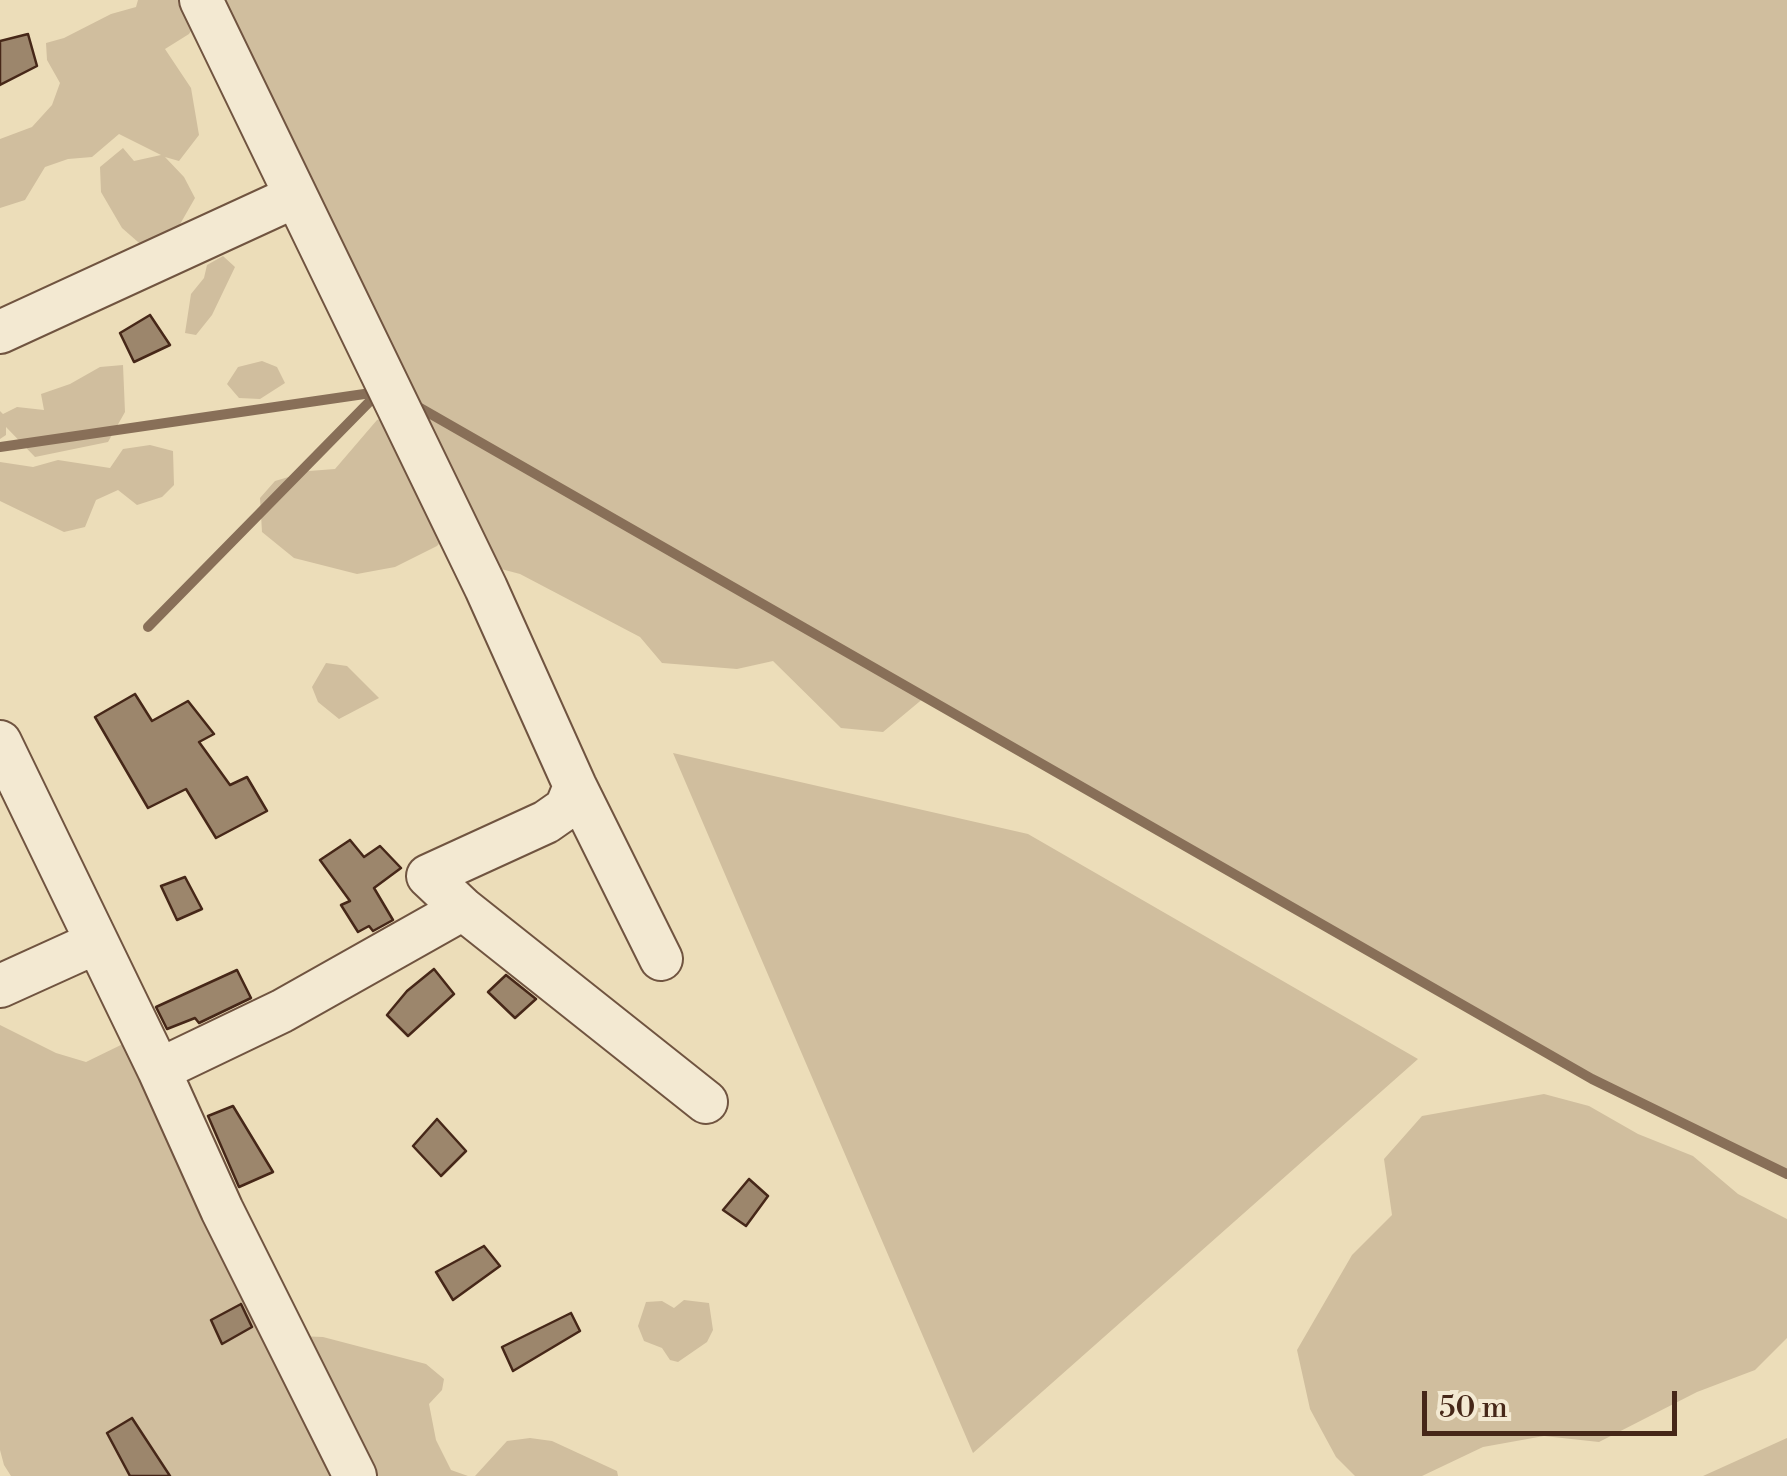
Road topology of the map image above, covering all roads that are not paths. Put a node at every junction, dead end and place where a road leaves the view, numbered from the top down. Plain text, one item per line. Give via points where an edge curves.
1 (201, 0) edge
2 (296, 196) junction
3 (0, 332) edge
4 (0, 742) edge
5 (575, 786) junction
6 (463, 909) junction
7 (95, 942) junction
8 (661, 959) dead end
9 (0, 986) edge
10 (159, 1070) junction
11 (706, 1102) dead end
12 (355, 1476) edge

1 - 2 street
2 - 3 street
2 - 5 street
4 - 7 street
5 - 6 street via 566,808 546,822 428,876
5 - 8 street
6 - 10 street via 282,1011
6 - 11 street
7 - 9 street
7 - 10 street
10 - 12 street

